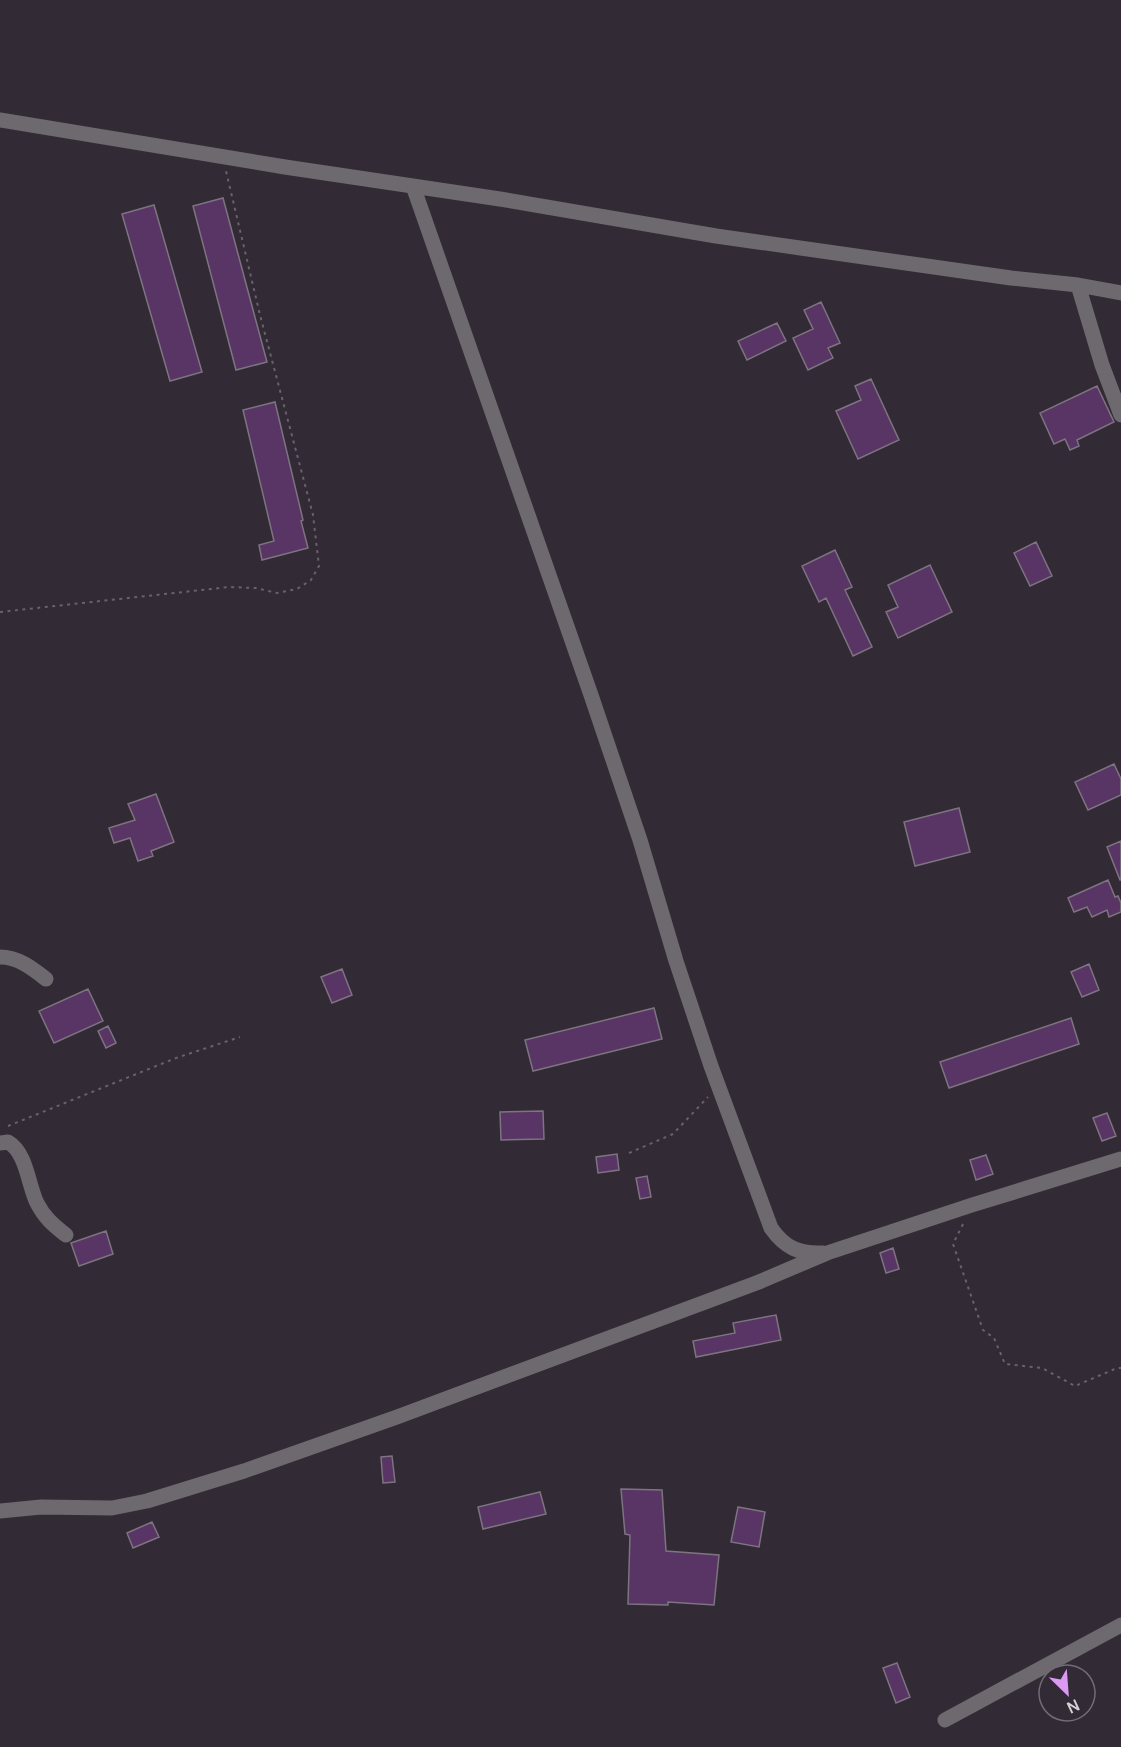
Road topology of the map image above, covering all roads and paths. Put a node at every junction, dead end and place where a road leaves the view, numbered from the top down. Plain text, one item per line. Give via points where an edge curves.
1 (0, 120) edge
2 (223, 156) junction
3 (413, 186) junction
4 (1078, 285) junction
5 (1121, 293) edge
6 (1121, 415) edge
7 (0, 612) edge
8 (0, 957) edge
9 (46, 979) dead end
10 (240, 1037) dead end
11 (718, 1086) junction
12 (0, 1129) edge
13 (0, 1143) edge
14 (629, 1153) dead end
15 (1121, 1159) edge
16 (972, 1205) junction
17 (66, 1235) dead end
18 (827, 1253) junction
19 (1121, 1368) edge
20 (0, 1510) edge
21 (1121, 1625) edge
22 (945, 1720) dead end

1 - 2 street
2 - 3 street
2 - 7 path via 313,515 320,566 311,580 297,590 277,593 229,587
3 - 4 street via 716,236
3 - 11 street via 584,673
4 - 5 street
4 - 6 street
8 - 9 street via 11,957
10 - 12 path via 176,1058
11 - 14 path via 673,1134
11 - 18 street via 771,1228 780,1242 812,1254
13 - 17 street via 8,1142 16,1149 43,1214
15 - 16 street
16 - 18 street
16 - 19 path via 953,1244 983,1330 994,1338 1005,1364 1042,1368 1075,1386
18 - 20 street via 397,1417 147,1502 112,1508
21 - 22 street

